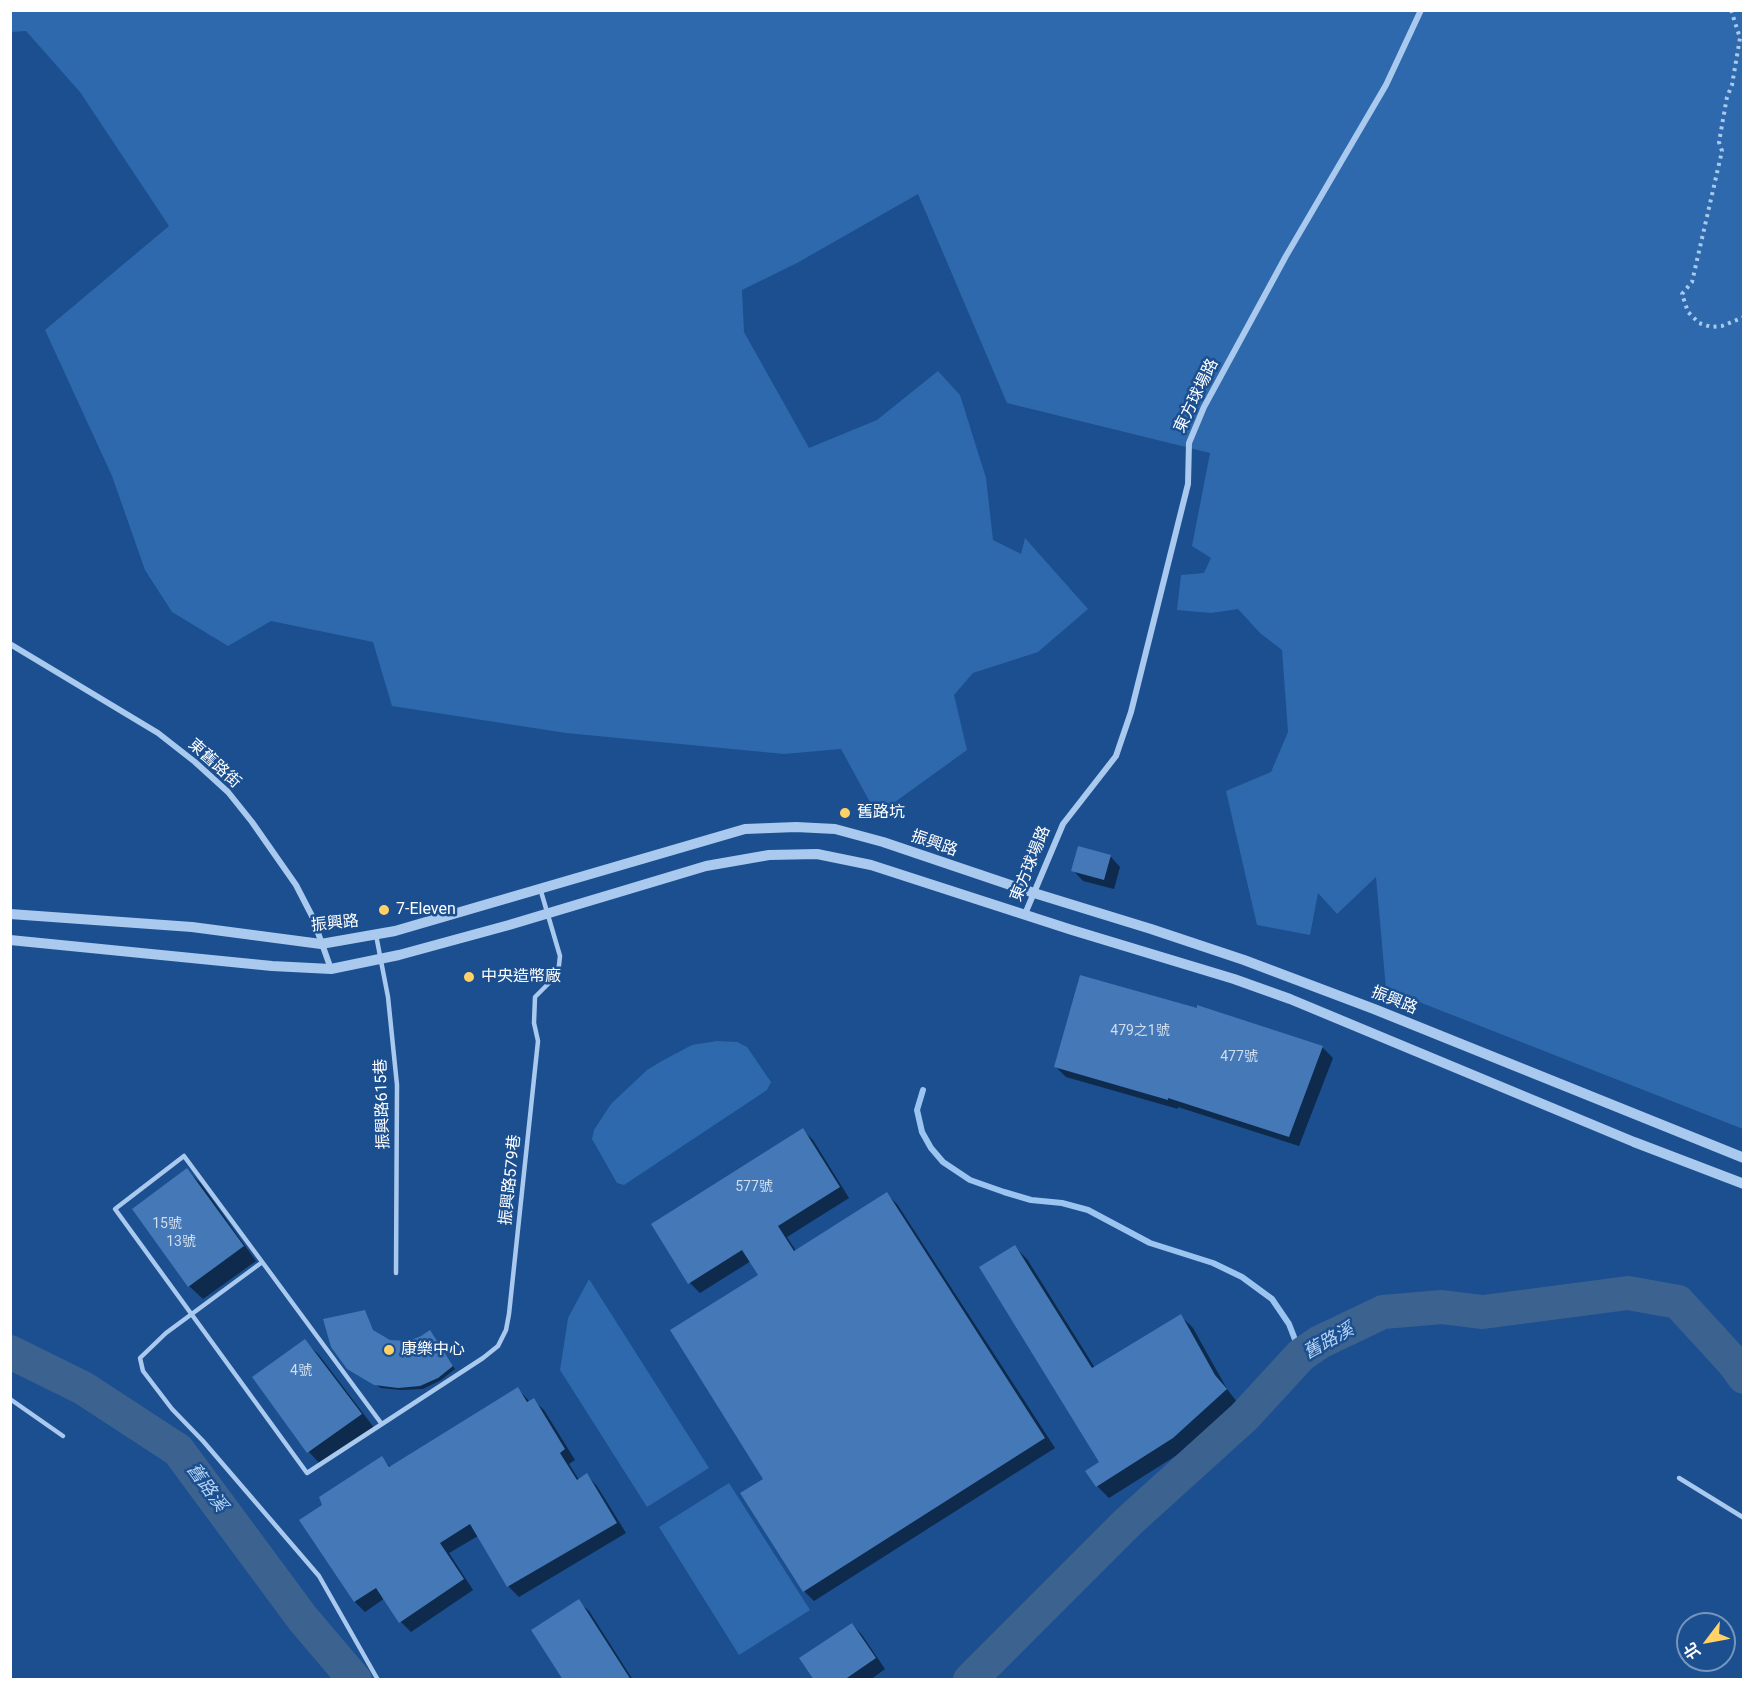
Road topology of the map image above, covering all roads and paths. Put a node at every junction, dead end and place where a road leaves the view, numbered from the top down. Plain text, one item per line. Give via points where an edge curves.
1 (1421, 10) edge
2 (1731, 10) edge
3 (1743, 317) edge
4 (10, 644) edge
5 (540, 888) junction
6 (1034, 893) junction
7 (10, 914) edge
8 (1025, 914) junction
9 (547, 915) junction
10 (376, 935) junction
11 (10, 940) edge
12 (321, 945) junction
13 (382, 959) junction
14 (331, 969) junction
15 (1743, 1158) edge
16 (1743, 1184) edge
17 (261, 1263) junction
18 (396, 1273) dead end
19 (192, 1314) junction
20 (10, 1399) edge
21 (381, 1424) junction
22 (63, 1436) dead end
23 (1678, 1478) dead end
24 (1743, 1518) edge
25 (378, 1680) edge

1 - 6 street, 東方球場路 via 1386,84 1204,407 1189,443 1188,484 1159,606 1116,756 1063,824
2 - 3 path via 1740,38 1719,141 1722,152 1692,282 1683,294 1688,312 1700,323 1722,326
4 - 12 street, 東舊路街 via 158,733 228,792 296,885
5 - 6 street, 振興路 via 745,829 796,827 835,829 883,842
5 - 9 lane, 振興路579巷
5 - 10 street, 振興路
6 - 8 street, 東方球場路
6 - 15 street, 振興路 via 1245,960
7 - 12 street, 振興路 via 192,927
8 - 9 street via 871,865 817,854 769,855 706,866
8 - 16 street via 1290,999
9 - 13 street
9 - 21 lane, 振興路579巷 via 560,956 558,974 534,997 538,1041 506,1330 498,1346 483,1358
10 - 12 street, 振興路
10 - 13 lane, 振興路615巷
11 - 14 street
12 - 14 street, 東舊路街
13 - 14 street
13 - 18 lane, 振興路615巷 via 397,1085
17 - 19 lane
17 - 19 lane, 振興路579巷 via 184,1156 116,1209
17 - 21 lane, 振興路579巷
19 - 21 lane, 振興路579巷 via 307,1473
19 - 25 lane via 140,1358 143,1371 319,1576
20 - 22 lane
23 - 24 lane

